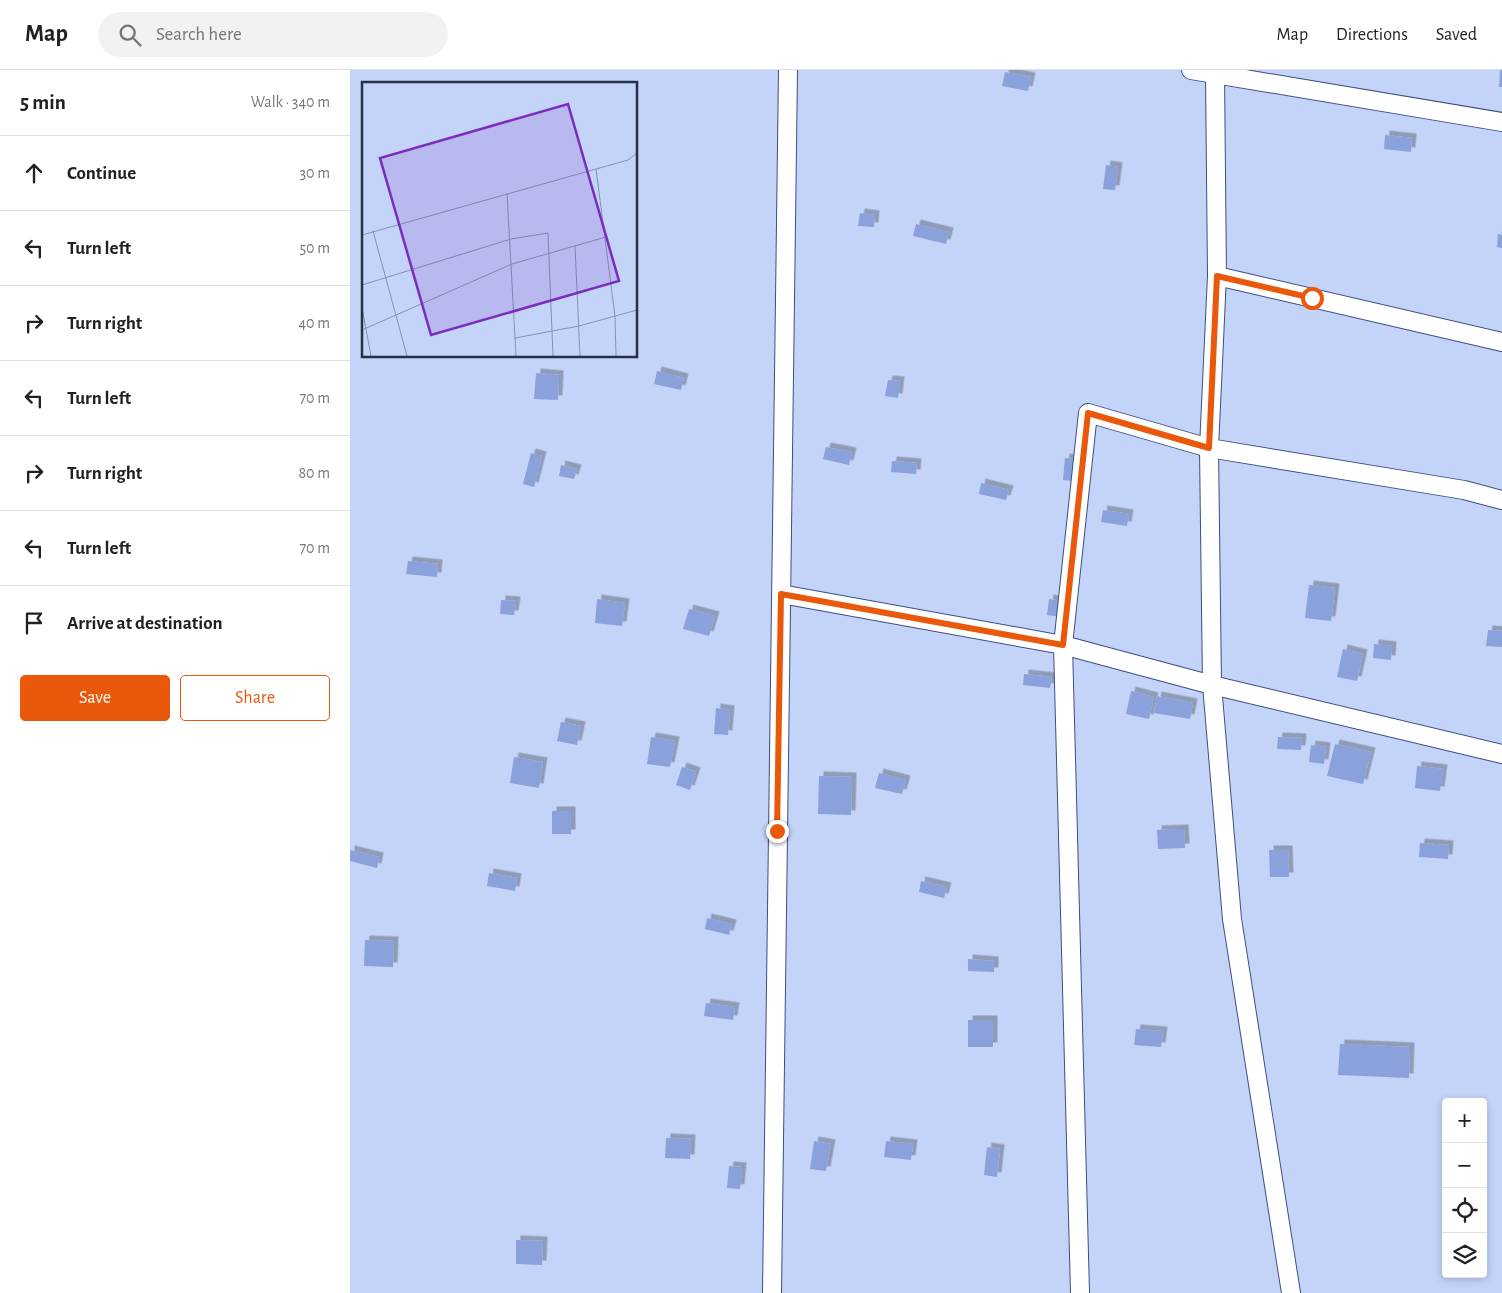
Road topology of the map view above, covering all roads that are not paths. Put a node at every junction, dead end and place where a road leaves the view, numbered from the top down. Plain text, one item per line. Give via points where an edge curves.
1 (788, 70) edge
2 (1191, 70) edge
3 (1215, 73) junction
4 (1502, 122) edge
5 (1217, 276) junction
6 (1502, 342) edge
7 (1209, 448) junction
8 (1502, 500) edge
9 (781, 594) junction
10 (1063, 645) junction
11 (1212, 685) junction
12 (1502, 754) edge
13 (772, 1293) edge
14 (1080, 1293) edge
15 (1291, 1293) edge

1 - 9 street
2 - 3 street
3 - 4 street
3 - 5 street
5 - 6 street
5 - 7 street
7 - 8 street via 1464,490
7 - 10 street via 1088,413
7 - 11 street
9 - 10 street
9 - 13 street
10 - 11 street
10 - 14 street
11 - 12 street
11 - 15 street via 1232,918

